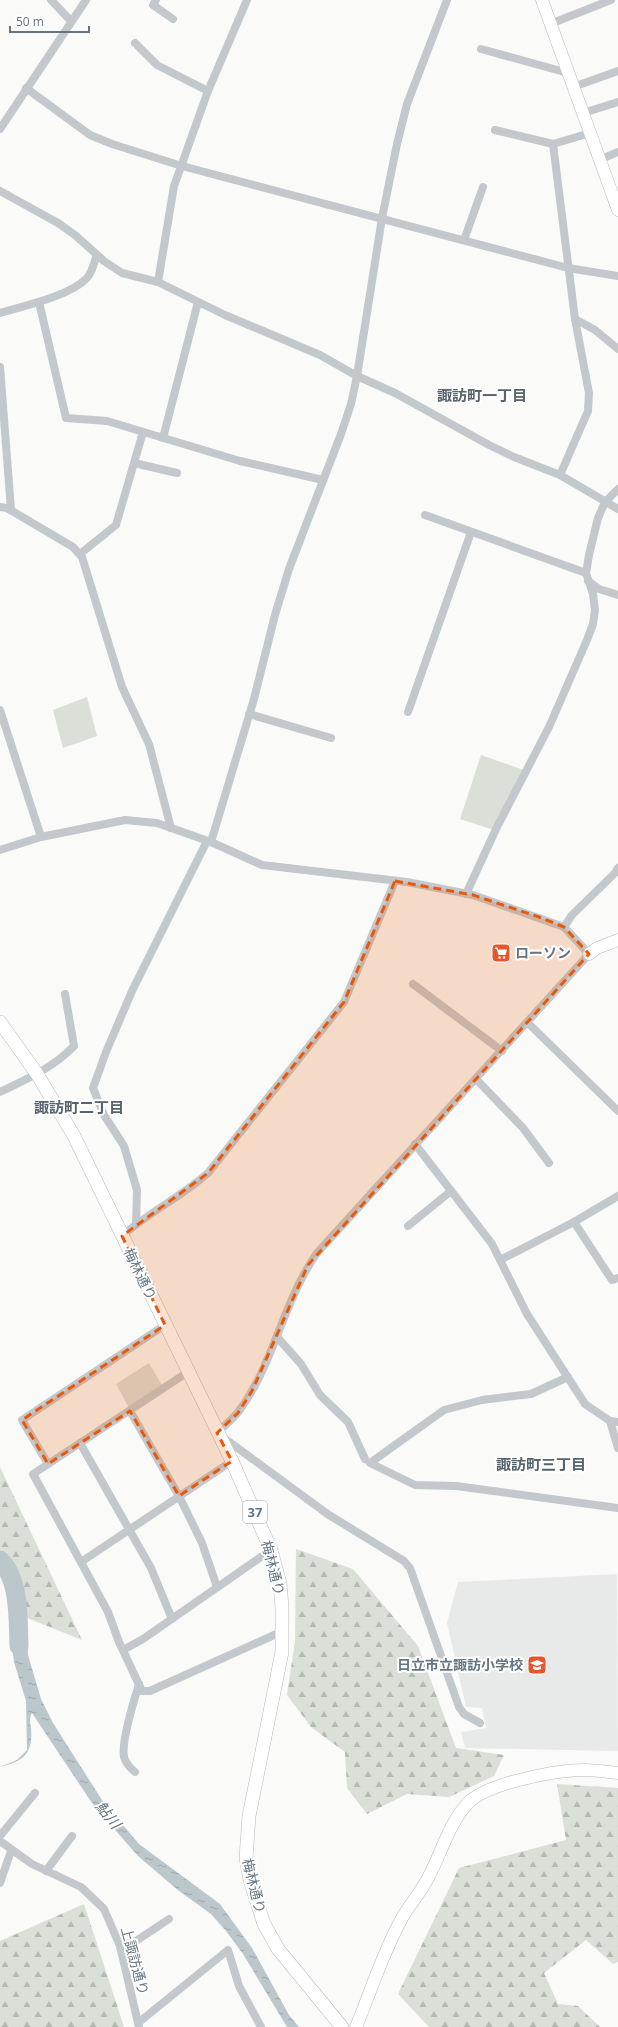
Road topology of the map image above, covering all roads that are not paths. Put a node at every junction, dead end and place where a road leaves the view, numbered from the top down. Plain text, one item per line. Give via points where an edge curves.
1 (51, 0) edge
2 (86, 0) edge
3 (156, 0) edge
4 (247, 0) edge
5 (447, 0) edge
6 (542, 0) edge
7 (611, 0) edge
8 (173, 19) dead end
9 (71, 21) junction
10 (550, 24) junction
11 (135, 43) dead end
12 (481, 49) dead end
13 (618, 71) edge
14 (568, 73) junction
15 (573, 87) junction
16 (26, 88) junction
17 (208, 91) junction
18 (618, 102) edge
19 (583, 114) junction
20 (0, 129) edge
21 (495, 130) dead end
22 (590, 133) junction
23 (553, 144) junction
24 (618, 152) edge
25 (599, 160) junction
26 (182, 166) junction
27 (482, 187) dead end
28 (0, 191) edge
29 (618, 210) edge
30 (382, 218) junction
31 (464, 240) junction
32 (97, 255) junction
33 (568, 268) junction
34 (618, 276) edge
35 (158, 282) junction
36 (39, 302) junction
37 (198, 302) junction
38 (0, 313) edge
39 (575, 319) junction
40 (618, 349) edge
41 (0, 367) edge
42 (358, 376) junction
43 (143, 432) junction
44 (163, 438) junction
45 (134, 463) junction
46 (177, 473) dead end
47 (560, 475) junction
48 (323, 480) junction
49 (618, 489) edge
50 (605, 502) junction
51 (0, 507) edge
52 (618, 509) edge
53 (11, 510) junction
54 (425, 515) dead end
55 (471, 532) junction
56 (80, 554) junction
57 (586, 573) junction
58 (588, 582) junction
59 (618, 595) edge
60 (0, 710) edge
61 (408, 712) dead end
62 (249, 714) junction
63 (331, 738) dead end
64 (171, 828) junction
65 (41, 837) junction
66 (209, 842) junction
67 (0, 850) edge
68 (618, 868) edge
69 (396, 881) junction
70 (466, 894) junction
71 (564, 927) junction
72 (618, 940) edge
73 (589, 954) junction
74 (413, 984) dead end
75 (64, 994) dead end
76 (0, 1022) edge
77 (528, 1023) junction
78 (502, 1051) junction
79 (38, 1074) junction
80 (476, 1079) junction
81 (0, 1092) edge
82 (618, 1111) edge
83 (416, 1144) junction
84 (549, 1164) dead end
85 (451, 1191) junction
86 (618, 1196) edge
87 (574, 1222) junction
88 (136, 1224) junction
89 (408, 1226) dead end
90 (122, 1236) junction
91 (500, 1260) junction
92 (618, 1278) edge
93 (165, 1325) junction
94 (277, 1336) junction
95 (188, 1372) junction
96 (568, 1377) junction
97 (130, 1411) junction
98 (614, 1421) edge
99 (217, 1433) junction
100 (80, 1443) junction
101 (618, 1448) edge
102 (365, 1459) dead end
103 (232, 1461) junction
104 (48, 1464) junction
105 (179, 1496) junction
106 (618, 1508) edge
107 (130, 1530) junction
108 (271, 1550) junction
109 (81, 1562) junction
110 (217, 1587) junction
111 (172, 1619) junction
112 (283, 1632) junction
113 (123, 1650) junction
114 (139, 1684) junction
115 (480, 1723) dead end
116 (135, 1772) dead end
117 (618, 1774) edge
118 (35, 1793) dead end
119 (0, 1836) edge
120 (72, 1836) dead end
121 (0, 1841) edge
122 (11, 1851) junction
123 (46, 1871) junction
124 (0, 1884) edge
125 (169, 1919) dead end
126 (120, 1946) junction
127 (139, 2025) edge
128 (261, 2027) edge
129 (342, 2027) edge
130 (356, 2027) edge

1 - 9 street
2 - 9 street
3 - 8 street via 153,5
4 - 17 street
5 - 30 street via 407,104
6 - 10 street
7 - 10 street
9 - 16 street
10 - 14 street
11 - 17 street via 157,65
12 - 14 street
13 - 15 street
14 - 15 street
15 - 19 street
16 - 20 street
16 - 26 street via 90,135
17 - 26 street
18 - 19 street
19 - 22 street
21 - 23 street
22 - 23 street
22 - 25 street
23 - 33 street
24 - 25 street
25 - 29 street
26 - 30 street
26 - 35 street via 174,186
27 - 31 street
28 - 32 street via 58,223
30 - 31 street
30 - 42 street
31 - 33 street
32 - 35 street via 122,273
32 - 36 street via 88,277 76,286
33 - 34 street
33 - 39 street
35 - 37 street
36 - 38 street
36 - 43 street via 66,418 107,421
37 - 42 street via 320,355
37 - 44 street
39 - 40 street via 595,330
39 - 47 street via 589,393 588,411
41 - 53 street
42 - 47 street via 395,393 514,458
42 - 48 street via 341,434
43 - 44 street
43 - 45 street
44 - 48 street via 240,461
45 - 46 street
45 - 56 street via 116,525
47 - 50 street
48 - 62 street via 275,614
49 - 50 street
50 - 52 street
50 - 57 street via 598,518
51 - 53 street
53 - 56 street via 73,547
54 - 55 street
55 - 57 street
55 - 61 street
56 - 64 street via 122,687 149,744
57 - 58 street
58 - 59 street via 599,589
58 - 70 street via 594,594 595,610 587,640 549,728 497,827
60 - 65 street
62 - 63 street
62 - 66 street
64 - 65 street via 157,823 125,820
64 - 66 street
65 - 67 street
66 - 69 street via 262,865
66 - 88 street via 132,991 93,1088 104,1115 124,1146 137,1190
68 - 71 street via 572,915
69 - 70 street
69 - 88 street via 344,1002 208,1173 193,1187
70 - 71 street
71 - 73 street
72 - 73 street
73 - 77 street
74 - 78 street
75 - 79 street via 74,1046 62,1058
76 - 79 main road, 梅林通り / 37
77 - 78 street
77 - 82 street
78 - 80 street
79 - 81 street
79 - 90 main road, 梅林通り / 37 via 74,1136
80 - 83 street
80 - 84 street via 523,1128
83 - 85 street
83 - 94 street via 308,1265
85 - 89 street
85 - 91 street via 492,1244
86 - 87 street
87 - 91 street
87 - 92 street via 612,1280
88 - 90 street
90 - 93 main road, 梅林通り / 37
91 - 96 street via 526,1314
93 - 95 main road, 梅林通り / 37
93 - 104 street via 22,1420
94 - 99 street via 252,1391 238,1412
94 - 102 street via 301,1364 320,1395 348,1422
95 - 97 street
95 - 99 main road, 梅林通り / 37
96 - 98 street via 585,1404
96 - 106 street via 531,1394 482,1400 444,1410 370,1463 415,1485 456,1486
97 - 100 street
97 - 105 street
98 - 101 street
99 - 103 main road, 梅林通り / 37
99 - 115 street via 330,1515 404,1561 416,1579 459,1707 464,1714
100 - 104 street
100 - 107 street
103 - 105 street
103 - 108 main road, 梅林通り / 37
104 - 109 street via 33,1474
105 - 107 street
105 - 110 street via 202,1543
107 - 109 street
107 - 111 street via 151,1568
108 - 110 street
108 - 112 main road, 梅林通り / 37 via 280,1582
109 - 113 street via 108,1612
110 - 111 street
111 - 113 street
112 - 114 street via 150,1691 142,1691
112 - 129 main road, 梅林通り / 37 via 282,1652 249,1816 246,1858 256,1904 267,1930 278,1949
113 - 114 street
114 - 116 street via 124,1745 124,1757
117 - 130 street via 584,1770 518,1780 499,1784 468,1802 456,1820 428,1878 392,1938
118 - 119 street
120 - 123 street
121 - 122 street, 上諏訪通り
122 - 123 street, 上諏訪通り
122 - 124 street
123 - 126 street, 上諏訪通り via 70,1881 94,1898 104,1909
125 - 126 street via 136,1941
126 - 127 street, 上諏訪通り
127 - 128 street via 228,1950 239,1986

